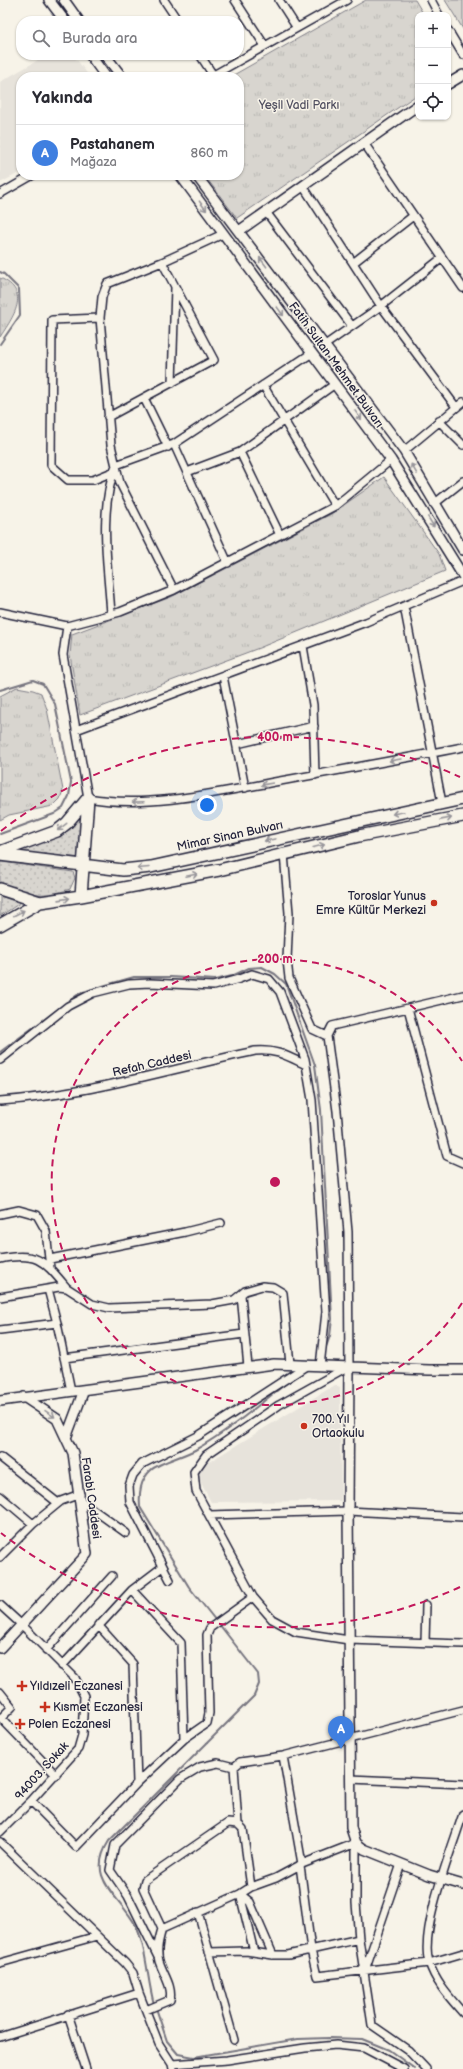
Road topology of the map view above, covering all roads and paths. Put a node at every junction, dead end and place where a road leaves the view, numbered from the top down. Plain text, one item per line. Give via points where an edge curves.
1 (49, 0) edge
2 (64, 0) edge
3 (164, 0) edge
4 (235, 0) edge
5 (279, 0) edge
6 (346, 0) edge
7 (431, 0) edge
8 (337, 2) edge
9 (437, 12) edge
10 (61, 16) edge
11 (76, 16) edge
12 (175, 16) edge
13 (298, 28) junction
14 (451, 35) edge
15 (265, 46) junction
16 (463, 55) edge
17 (244, 58) edge
18 (94, 60) edge
19 (109, 60) edge
20 (203, 60) edge
21 (240, 60) edge
22 (102, 72) edge
23 (118, 72) edge
24 (209, 72) edge
25 (218, 72) edge
26 (463, 75) edge
27 (451, 82) edge
28 (415, 107) edge
29 (364, 143) junction
30 (24, 180) edge
31 (184, 180) edge
32 (200, 180) edge
33 (303, 186) junction
34 (0, 194) edge
35 (266, 212) junction
36 (413, 216) junction
37 (239, 231) junction
38 (223, 234) junction
39 (442, 258) junction
40 (162, 262) junction
41 (353, 263) junction
42 (175, 287) junction
43 (463, 288) edge
44 (381, 306) junction
45 (100, 318) junction
46 (352, 326) junction
47 (325, 345) junction
48 (312, 353) junction
49 (172, 383) junction
50 (335, 384) junction
51 (263, 385) junction
52 (144, 398) junction
53 (463, 402) edge
54 (456, 407) junction
55 (108, 417) junction
56 (284, 420) junction
57 (440, 421) junction
58 (171, 445) junction
59 (463, 445) edge
60 (404, 451) junction
61 (240, 452) junction
62 (391, 460) junction
63 (115, 469) junction
64 (187, 472) junction
65 (463, 481) edge
66 (434, 504) junction
67 (335, 506) junction
68 (280, 535) junction
69 (463, 550) edge
70 (228, 563) junction
71 (463, 576) edge
72 (463, 581) edge
73 (174, 590) junction
74 (404, 606) junction
75 (0, 612) edge
76 (111, 614) junction
77 (67, 626) junction
78 (303, 646) junction
79 (223, 676) junction
80 (314, 726) junction
81 (76, 730) junction
82 (237, 744) junction
83 (463, 747) edge
84 (433, 753) junction
85 (315, 775) junction
86 (245, 788) junction
87 (88, 798) junction
88 (463, 799) edge
89 (442, 803) junction
90 (463, 816) edge
91 (0, 852) edge
92 (284, 854) junction
93 (0, 855) edge
94 (83, 866) junction
95 (0, 889) edge
96 (81, 896) junction
97 (40, 902) junction
98 (0, 925) edge
99 (463, 995) edge
100 (408, 1008) junction
101 (327, 1036) junction
102 (0, 1060) edge
103 (306, 1065) junction
104 (0, 1101) edge
105 (463, 1163) edge
106 (0, 1214) edge
107 (221, 1223) dead end
108 (0, 1259) edge
109 (50, 1259) junction
110 (50, 1268) junction
111 (68, 1288) junction
112 (48, 1289) junction
113 (241, 1295) junction
114 (0, 1297) edge
115 (57, 1324) junction
116 (0, 1330) edge
117 (244, 1334) junction
118 (64, 1358) junction
119 (290, 1364) junction
120 (306, 1366) junction
121 (320, 1366) junction
122 (349, 1366) junction
123 (248, 1367) junction
124 (463, 1370) edge
125 (84, 1390) junction
126 (71, 1391) junction
127 (24, 1397) junction
128 (0, 1401) edge
129 (66, 1438) junction
130 (0, 1457) edge
131 (0, 1496) edge
132 (80, 1497) junction
133 (58, 1503) junction
134 (348, 1511) junction
135 (209, 1515) junction
136 (463, 1517) edge
137 (33, 1524) junction
138 (126, 1533) dead end
139 (0, 1557) edge
140 (161, 1568) dead end
141 (112, 1576) dead end
142 (170, 1580) dead end
143 (132, 1590) junction
144 (254, 1597) junction
145 (0, 1605) edge
146 (426, 1605) dead end
147 (98, 1625) junction
148 (23, 1626) junction
149 (349, 1640) junction
150 (425, 1642) junction
151 (463, 1644) edge
152 (0, 1648) edge
153 (46, 1650) junction
154 (62, 1666) junction
155 (0, 1692) edge
156 (463, 1710) edge
157 (184, 1739) junction
158 (350, 1740) junction
159 (283, 1756) junction
160 (234, 1767) junction
161 (56, 1775) junction
162 (350, 1778) junction
163 (137, 1783) junction
164 (463, 1784) edge
165 (31, 1801) junction
166 (463, 1814) edge
167 (238, 1824) junction
168 (0, 1832) edge
169 (0, 1842) edge
170 (356, 1843) junction
171 (301, 1864) junction
172 (401, 1864) junction
173 (442, 1879) junction
174 (463, 1885) edge
175 (251, 1887) junction
176 (240, 1894) junction
177 (198, 1912) junction
178 (162, 1929) junction
179 (97, 1936) junction
180 (359, 1939) junction
181 (311, 1950) junction
182 (209, 1952) junction
183 (254, 1952) junction
184 (463, 1954) edge
185 (273, 1955) junction
186 (159, 1960) junction
187 (0, 1963) edge
188 (429, 1963) junction
189 (364, 1972) junction
190 (139, 1994) junction
191 (148, 2009) junction
192 (463, 2013) edge
193 (68, 2014) junction
194 (0, 2037) edge
195 (234, 2040) dead end
196 (173, 2066) edge
197 (86, 2069) edge
198 (404, 2069) edge
199 (426, 2069) edge

1 - 10 street
2 - 11 street
3 - 12 street
4 - 15 street
5 - 13 street
6 - 8 street
7 - 9 street
8 - 13 street
13 - 15 street
14 - 16 street
15 - 17 street
18 - 22 street
19 - 23 street
20 - 24 street
21 - 25 street
26 - 27 street
28 - 29 street
29 - 33 street
29 - 36 street
30 - 34 street
31 -> 38 street, Fatih Sultan Mehmet Bulvarı
32 - 37 street, Fatih Sultan Mehmet Bulvarı
33 - 35 street
33 - 41 street
35 - 37 street
35 - 46 street
36 - 39 street
36 - 41 street
47 -> 37 street, Fatih Sultan Mehmet Bulvarı
38 - 40 street
38 -> 48 street, Fatih Sultan Mehmet Bulvarı
39 - 43 street
39 - 44 street
40 - 42 street
40 - 45 street via 107,284 102,297
41 - 44 street
42 - 49 street
42 - 49 street via 214,360
44 - 46 street
44 - 54 street
45 - 55 street
45 - 63 street via 52,320 50,465 68,480 93,480
46 - 47 street
47 - 60 street, Fatih Sultan Mehmet Bulvarı
48 - 50 street, Fatih Sultan Mehmet Bulvarı
48 - 51 street
49 - 52 street
50 - 56 street
50 -> 62 street, Fatih Sultan Mehmet Bulvarı
51 - 56 street
51 - 58 street
52 - 55 street
52 - 58 street
53 - 54 street
54 - 57 street
55 - 63 street
56 - 61 street
56 - 67 street
57 - 59 street
57 - 60 street
58 - 63 street
58 - 64 street
66 -> 60 street, Fatih Sultan Mehmet Bulvarı
61 - 64 street
61 - 68 street
62 - 67 street
62 -> 71 street, Fatih Sultan Mehmet Bulvarı
63 - 73 street
63 - 76 street via 105,508
64 - 70 street
65 - 66 street
66 - 69 street, Fatih Sultan Mehmet Bulvarı
67 - 68 street
68 - 70 street
70 - 73 street
72 - 74 street
73 - 76 street
74 - 78 street
74 - 84 street
75 - 77 street
76 - 77 street
77 - 81 street via 64,655
78 - 79 street
78 - 80 street
79 - 81 street
79 - 82 street
80 - 82 street
80 - 85 street
81 - 87 street
82 - 86 street
83 - 84 street
84 -> 85 street
84 - 89 street
85 -> 86 street
86 -> 87 street via 140,802 109,802
87 -> 91 main road via 67,823 57,830
87 - 94 main road
88 - 89 main road, Mimar Sinan Bulvarı
89 -> 94 main road, Mimar Sinan Bulvarı via 151,867 123,870
92 -> 90 main road via 359,836
96 -> 92 main road via 149,884
92 - 101 street via 289,913 289,978 312,1029
93 - 94 main road, Mimar Sinan Bulvarı
94 - 96 main road
95 - 97 main road
97 -> 96 main road
98 -> 97 main road
99 - 100 street
100 - 101 street via 332,1026
100 - 105 street via 447,1156
101 - 122 street via 348,1232
102 - 103 street via 68,1006 93,993 129,984 213,986 252,974 270,979 280,992
103 - 104 street, Refah Caddesi via 281,1053 269,1050 255,1051 113,1085 50,1096
103 - 121 street via 312,1100 326,1312
106 - 109 street via 18,1210 37,1215 46,1231
107 - 109 street
108 - 110 street via 28,1256 38,1258
109 - 110 street
110 - 111 street
111 - 112 street
111 - 113 street via 92,1304 109,1308 212,1304 234,1300
112 - 114 street
112 - 115 street
113 - 117 street
113 - 119 street via 262,1286 273,1287 283,1293
115 - 116 street
115 - 118 street
117 - 118 street
117 - 123 street
118 - 126 street
119 - 120 street
119 - 123 street
120 - 121 street
120 - 142 street via 198,1436 142,1464 134,1475 129,1486 130,1502
121 - 122 street
122 - 124 street
122 - 134 street
122 - 135 street via 279,1405 206,1455 194,1472 196,1491
123 - 125 street
125 - 126 street
125 - 129 street
126 - 127 street
127 - 128 street
127 -> 129 street, Farabi Caddesi via 57,1419
129 - 132 street, Farabi Caddesi via 73,1453
130 - 133 street
131 - 137 street
132 - 133 street
132 - 138 street
132 - 148 street, Farabi Caddesi via 87,1554
133 - 137 street
134 - 135 street
134 - 136 street
134 - 149 street
135 - 144 street
137 - 139 street
140 - 143 street
141 - 153 street
143 - 147 street
143 - 157 street via 180,1643
144 - 149 street via 272,1619 296,1632
144 - 157 street via 213,1626 207,1636 208,1720
145 - 148 street, 94003. Sokak
146 - 150 street
147 - 154 street
147 - 163 street via 132,1664
148 - 152 street, Farabi Caddesi
148 - 153 street, 94003. Sokak
149 - 150 street
149 - 158 street
150 - 151 street
153 - 154 street, 94003. Sokak
154 - 161 street, 94003. Sokak via 75,1678 84,1696 82,1734 78,1749
155 - 161 street via 12,1707 1,1718
156 - 158 street
157 - 163 street
158 - 159 street
158 - 162 street
159 - 160 street via 240,1762
159 - 171 street
160 - 167 street
160 - 186 street via 218,1763 180,1779 115,1845 110,1870 128,1896
161 - 165 street, 94003. Sokak
162 - 164 street
162 - 170 street via 351,1828
163 - 165 street via 76,1846
165 - 168 street, 94003. Sokak
166 - 173 street
167 - 175 street via 243,1829
167 - 178 street via 234,1822 223,1826 145,1880 143,1888
169 - 179 street
170 - 171 street
170 - 172 street via 364,1849
170 - 180 street
171 - 175 street via 276,1878
171 - 181 street
172 - 173 street
172 - 189 street
173 - 174 street
173 - 188 street via 426,1938
175 - 176 street
176 - 177 street
176 - 183 street
176 - 185 street via 250,1902
177 - 178 street
177 - 182 street
178 - 186 street via 158,1943
179 - 187 street
179 - 190 street via 133,1973
180 - 181 street
180 - 189 street
181 - 185 street
181 - 189 street via 317,1976
182 - 183 street
182 - 195 street
183 - 185 street
184 - 188 street
186 - 191 street via 171,1995 170,2000
188 - 189 street
188 - 192 street via 443,1989
189 - 199 street via 372,2025 408,2050
190 - 191 street
190 - 193 street
191 - 196 street via 159,2044
193 - 194 street
193 - 197 street
196 - 198 street via 336,2045 364,2048

